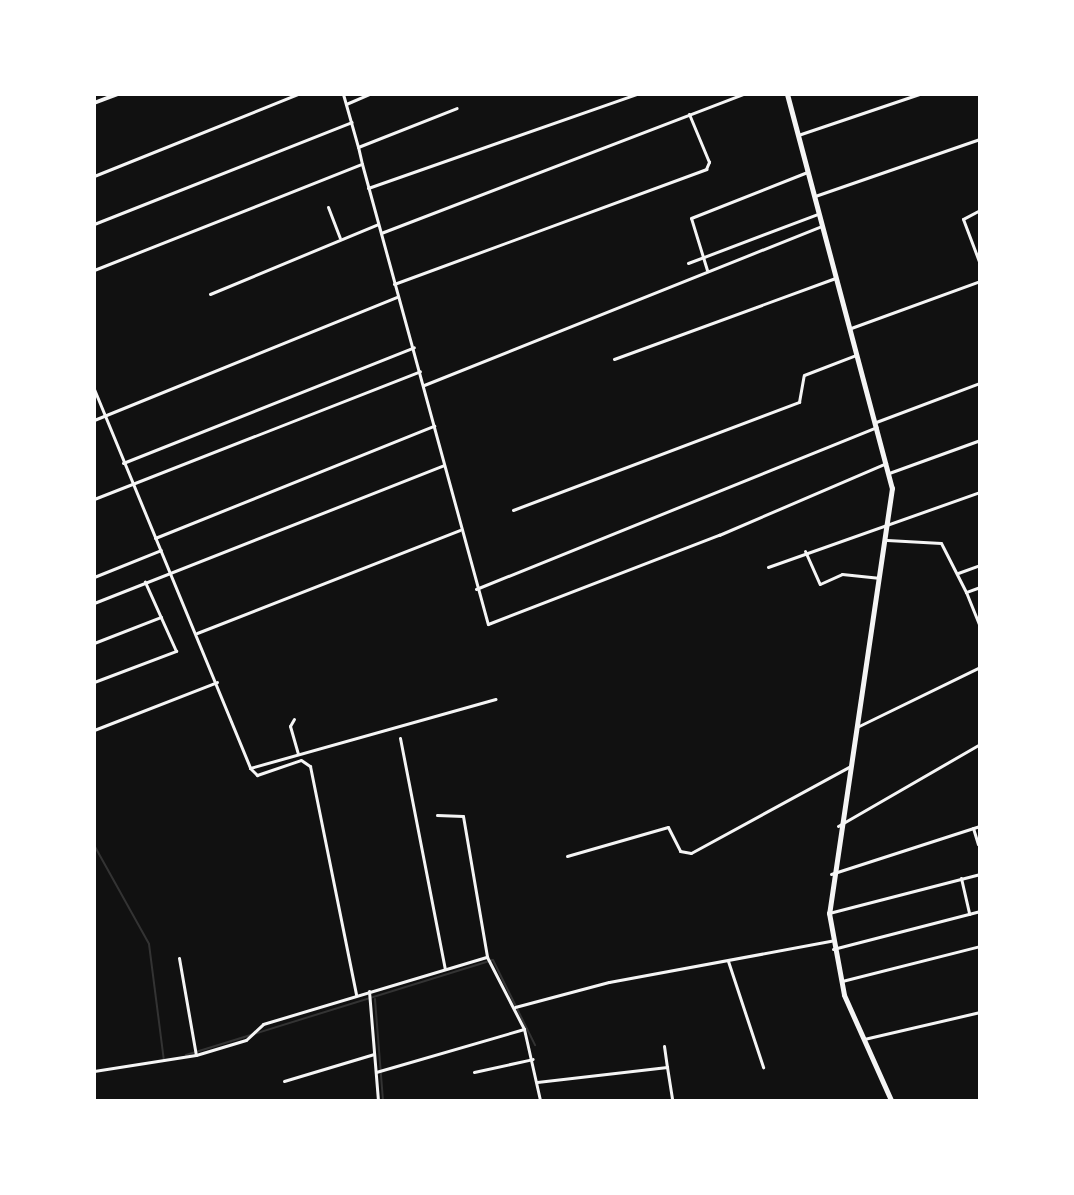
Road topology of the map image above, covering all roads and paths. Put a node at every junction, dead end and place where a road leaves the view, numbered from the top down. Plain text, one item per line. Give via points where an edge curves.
1 (117, 94) edge
2 (298, 94) edge
3 (343, 94) edge
4 (369, 94) edge
5 (637, 94) edge
6 (744, 94) edge
7 (787, 94) edge
8 (919, 94) edge
9 (94, 103) edge
10 (346, 104) junction
11 (457, 108) dead end
12 (689, 114) junction
13 (351, 122) junction
14 (798, 135) junction
15 (980, 139) edge
16 (358, 147) junction
17 (362, 164) junction
18 (808, 171) junction
19 (94, 176) edge
20 (368, 188) junction
21 (815, 196) junction
22 (328, 207) dead end
23 (980, 210) edge
24 (820, 213) junction
25 (94, 224) edge
26 (378, 224) junction
27 (823, 225) junction
28 (381, 233) junction
29 (340, 238) junction
30 (703, 258) junction
31 (688, 263) dead end
32 (980, 264) edge
33 (94, 270) edge
34 (707, 270) junction
35 (837, 277) junction
36 (980, 281) edge
37 (394, 284) junction
38 (210, 294) dead end
39 (397, 297) junction
40 (851, 328) junction
41 (414, 347) junction
42 (857, 354) junction
43 (614, 359) dead end
44 (420, 371) junction
45 (980, 383) edge
46 (423, 385) junction
47 (94, 389) edge
48 (105, 415) junction
49 (94, 420) edge
50 (877, 425) junction
51 (434, 426) junction
52 (980, 440) edge
53 (887, 462) junction
54 (123, 463) junction
55 (444, 465) junction
56 (889, 473) junction
57 (132, 484) junction
58 (980, 492) edge
59 (94, 499) edge
60 (513, 510) dead end
61 (891, 519) junction
62 (460, 530) junction
63 (155, 538) junction
64 (886, 540) junction
65 (160, 550) junction
66 (805, 551) junction
67 (980, 565) edge
68 (768, 567) dead end
69 (170, 572) junction
70 (958, 573) junction
71 (94, 577) edge
72 (880, 579) junction
73 (145, 582) junction
74 (980, 586) edge
75 (476, 589) junction
76 (966, 592) junction
77 (94, 603) edge
78 (161, 617) junction
79 (980, 627) edge
80 (196, 633) junction
81 (94, 643) edge
82 (980, 667) edge
83 (94, 682) edge
84 (217, 682) junction
85 (495, 699) dead end
86 (294, 719) dead end
87 (859, 726) junction
88 (94, 730) edge
89 (400, 738) dead end
90 (980, 744) edge
91 (298, 754) junction
92 (849, 767) junction
93 (250, 768) junction
94 (437, 815) dead end
95 (838, 826) junction
96 (980, 826) edge
97 (973, 828) junction
98 (978, 844) dead end
99 (567, 856) dead end
100 (831, 874) junction
101 (980, 874) edge
102 (961, 878) junction
103 (980, 911) edge
104 (829, 913) junction
105 (969, 914) junction
106 (831, 941) junction
107 (980, 946) edge
108 (833, 949) junction
109 (487, 957) junction
110 (179, 958) dead end
111 (728, 961) junction
112 (445, 969) junction
113 (840, 981) junction
114 (369, 991) junction
115 (356, 995) junction
116 (517, 1007) junction
117 (980, 1011) edge
118 (524, 1029) junction
119 (863, 1040) junction
120 (664, 1046) dead end
121 (374, 1054) junction
122 (196, 1055) junction
123 (533, 1059) junction
124 (667, 1067) junction
125 (763, 1067) dead end
126 (94, 1071) edge
127 (376, 1072) junction
128 (474, 1072) dead end
129 (284, 1081) dead end
130 (537, 1082) junction
131 (378, 1101) edge
132 (540, 1101) edge
133 (672, 1101) edge
134 (891, 1101) edge

1 - 9 street
2 - 19 street
3 - 10 street
4 - 10 street
5 - 20 street
6 - 12 street
7 - 14 highway
8 - 14 street
10 - 13 street
11 - 16 street
12 - 28 street
12 - 37 street via 709,162 706,169
13 - 16 street
13 - 25 street
14 - 18 highway
15 - 21 street
16 - 17 street
17 - 20 street
17 - 33 street
18 - 21 highway
18 - 30 street via 692,218
20 - 26 street
21 - 24 highway
22 - 29 street
23 - 32 street via 963,219
24 - 27 highway
24 - 30 street
26 - 28 street
26 - 29 street
27 - 34 street
27 - 35 highway
28 - 37 street
29 - 38 street
30 - 31 street
30 - 34 street
34 - 46 street
35 - 40 highway
35 - 43 street
36 - 40 street
37 - 39 street
39 - 41 street
39 - 48 street
40 - 42 highway
41 - 44 street
41 - 54 street
42 - 50 highway
42 - 60 street via 804,375 803,399 794,405
44 - 46 street
44 - 57 street
45 - 50 street
46 - 51 street
47 - 48 street
48 - 49 street
48 - 54 street
50 - 53 highway
50 - 75 street
51 - 55 street
51 - 63 street
52 - 56 street
53 - 56 highway
53 - 75 street via 719,536 491,624
54 - 57 street
55 - 62 street
55 - 69 street
56 - 61 highway
57 - 59 street
57 - 63 street
58 - 61 street
61 - 64 highway
61 - 66 street
62 - 75 street
62 - 80 street
63 - 65 street
64 - 70 street via 937,541
64 - 72 highway
65 - 69 street
65 - 71 street
66 - 68 street
66 - 72 street via 820,585 843,574
67 - 70 street
69 - 73 street
69 - 80 street
70 - 76 street
72 - 87 highway
73 - 77 street
73 - 78 street
74 - 76 street
76 - 79 street
78 - 81 street
78 - 83 street via 176,651
80 - 84 street
82 - 87 street
84 - 88 street
84 - 93 street
85 - 91 street
86 - 91 street via 290,726
87 - 92 highway
89 - 112 street
90 - 95 street
91 - 93 street
92 - 95 highway
92 - 99 street via 691,853 680,851 668,827
93 - 115 street via 257,775 301,760 310,766
94 - 109 street via 463,816
95 - 100 highway
96 - 97 street
97 - 98 street
97 - 100 street
100 - 104 highway
101 - 102 street
102 - 104 street
102 - 105 street
103 - 105 street
104 - 106 highway
105 - 108 street
106 - 108 highway
106 - 111 street
107 - 113 street
108 - 113 highway
109 - 112 street
109 - 116 street
110 - 122 street
111 - 116 street via 609,982
111 - 125 street
112 - 114 street
113 - 119 highway
114 - 115 street
114 - 121 street
115 - 122 street via 263,1024 246,1040
116 - 118 street
117 - 119 street
118 - 123 street
118 - 127 street
119 - 134 highway
120 - 124 street
121 - 127 street
121 - 129 street
122 - 126 street
123 - 128 street
123 - 130 street
124 - 130 street
124 - 133 street
127 - 131 street
130 - 132 street

